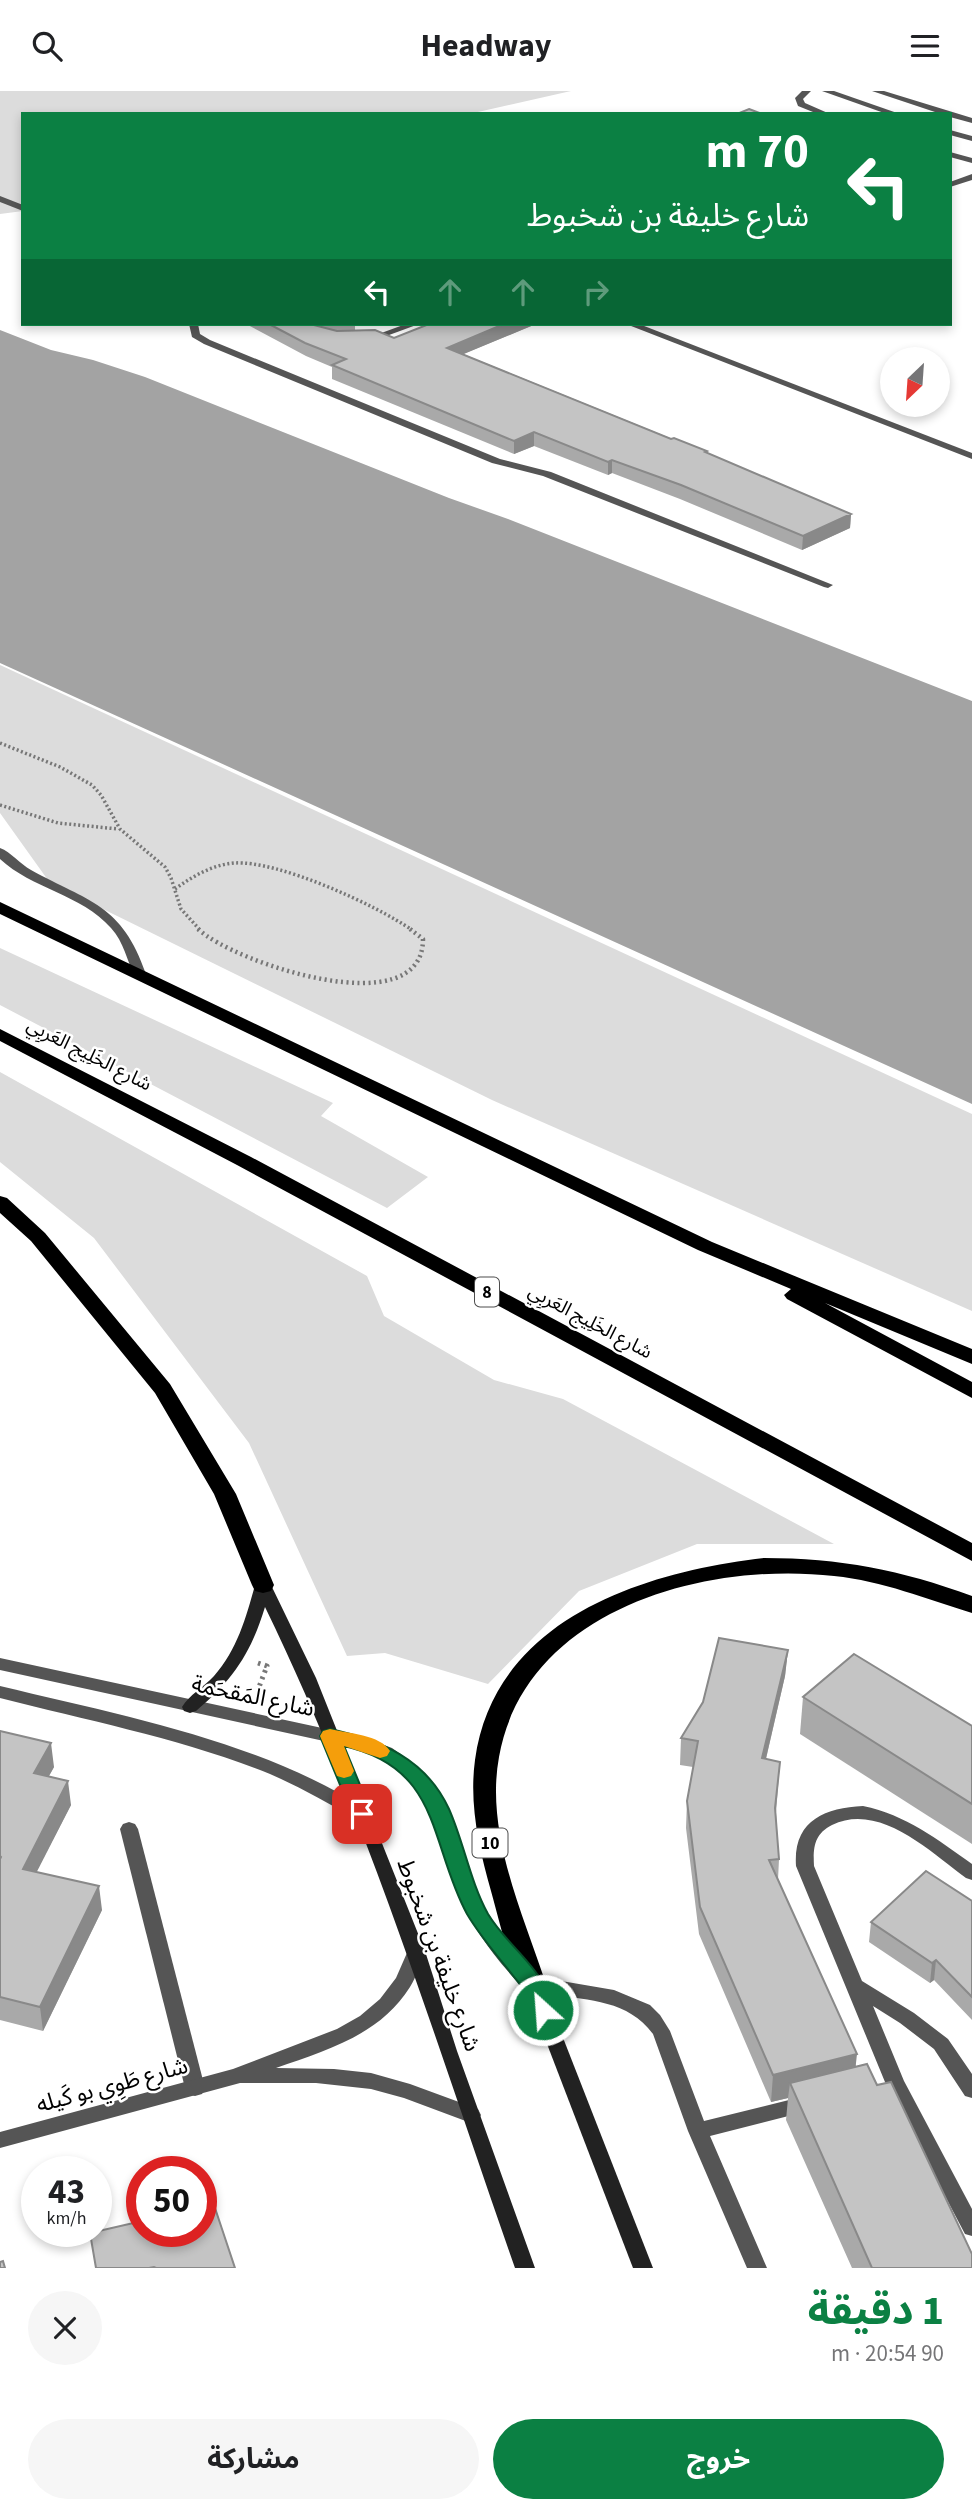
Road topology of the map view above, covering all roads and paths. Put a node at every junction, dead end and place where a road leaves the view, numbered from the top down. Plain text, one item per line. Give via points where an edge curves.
1 (807, 91) edge
2 (826, 91) edge
3 (876, 91) edge
4 (821, 112) edge
5 (890, 112) edge
6 (944, 112) edge
7 (952, 115) edge
8 (972, 121) edge
9 (952, 133) edge
10 (972, 139) edge
11 (952, 155) edge
12 (972, 161) edge
13 (972, 177) edge
14 (952, 185) edge
15 (0, 199) edge
16 (21, 207) edge
17 (194, 326) edge
18 (409, 326) edge
19 (636, 326) edge
20 (359, 341) edge
21 (972, 456) edge
22 (828, 585) dead end
23 (0, 743) edge
24 (0, 806) edge
25 (119, 829) junction
26 (0, 852) edge
27 (175, 889) junction
28 (0, 907) edge
29 (141, 974) junction
30 (0, 1034) edge
31 (0, 1202) edge
32 (705, 1246) junction
33 (972, 1357) edge
34 (972, 1391) edge
35 (972, 1553) edge
36 (263, 1585) junction
37 (972, 1605) edge
38 (0, 1664) edge
39 (0, 1692) edge
40 (190, 1707) junction
41 (330, 1736) junction
42 (362, 1814) junction
43 (129, 1829) dead end
44 (972, 1873) edge
45 (416, 1951) junction
46 (533, 1984) junction
47 (854, 1985) junction
48 (237, 2076) junction
49 (195, 2088) junction
50 (972, 2090) edge
51 (828, 2099) edge
52 (471, 2115) junction
53 (698, 2131) junction
54 (0, 2140) edge
55 (972, 2228) edge
56 (525, 2268) edge
57 (643, 2268) edge
58 (757, 2268) edge

1 - 4 street via 799,98 801,104
2 - 5 street
3 - 6 street
7 - 8 street
9 - 10 street
11 - 12 street
13 - 14 street
15 - 16 street
17 - 22 street via 195,335 207,342 496,461 547,474
18 - 20 street
19 - 21 street
23 - 25 path via 91,784 105,799
24 - 25 path via 56,824
25 - 27 path via 163,864
26 - 29 street via 24,873 83,900 113,922 133,947
27 - 27 path via 177,904 199,930 284,972 335,981 391,982 411,971 422,956 423,939 404,923 271,867 223,865 194,875
28 - 29 highway
29 - 32 highway
30 - 35 highway, شارع الخَلِيج العَربِي / 8
31 - 36 highway via 38,1237 163,1389 225,1494
32 - 33 highway
32 - 34 highway
36 - 40 main road via 239,1656
36 - 41 main road, شارع خليفة بن شخبوط
37 - 46 highway, 10 via 915,1584 852,1570 774,1565 699,1573 630,1595 570,1629 544,1650 506,1700 488,1754 485,1813
38 - 40 street, شارع المَقحَمة
39 - 42 street via 243,1756 317,1787
40 - 41 street, شارع المَقحَمة
41 - 42 main road, شارع خليفة بن شخبوط
41 - 46 street, شارع المَقحَمة via 386,1753 426,1788 439,1809 467,1895 506,1956
42 - 45 main road, شارع خليفة بن شخبوط
43 - 49 street
44 - 47 street via 886,1816 846,1814 813,1828 803,1846 805,1866
45 - 48 street, شارع طَوِي بو كَيله via 402,1986 367,2023 338,2039
45 - 52 main road, شارع خليفة بن شخبوط
46 - 53 street via 614,1997 643,2011 661,2031
46 - 57 main road, 10
47 - 50 street via 941,2044
47 - 55 street via 888,2083
48 - 49 street, شارع طَوِي بو كَيله
48 - 52 street, شارع طَوِي بو كَيله via 353,2078 388,2085
49 - 54 street, شارع طَوِي بو كَيله
51 - 53 street
52 - 56 main road, شارع خليفة بن شخبوط
53 - 58 street

